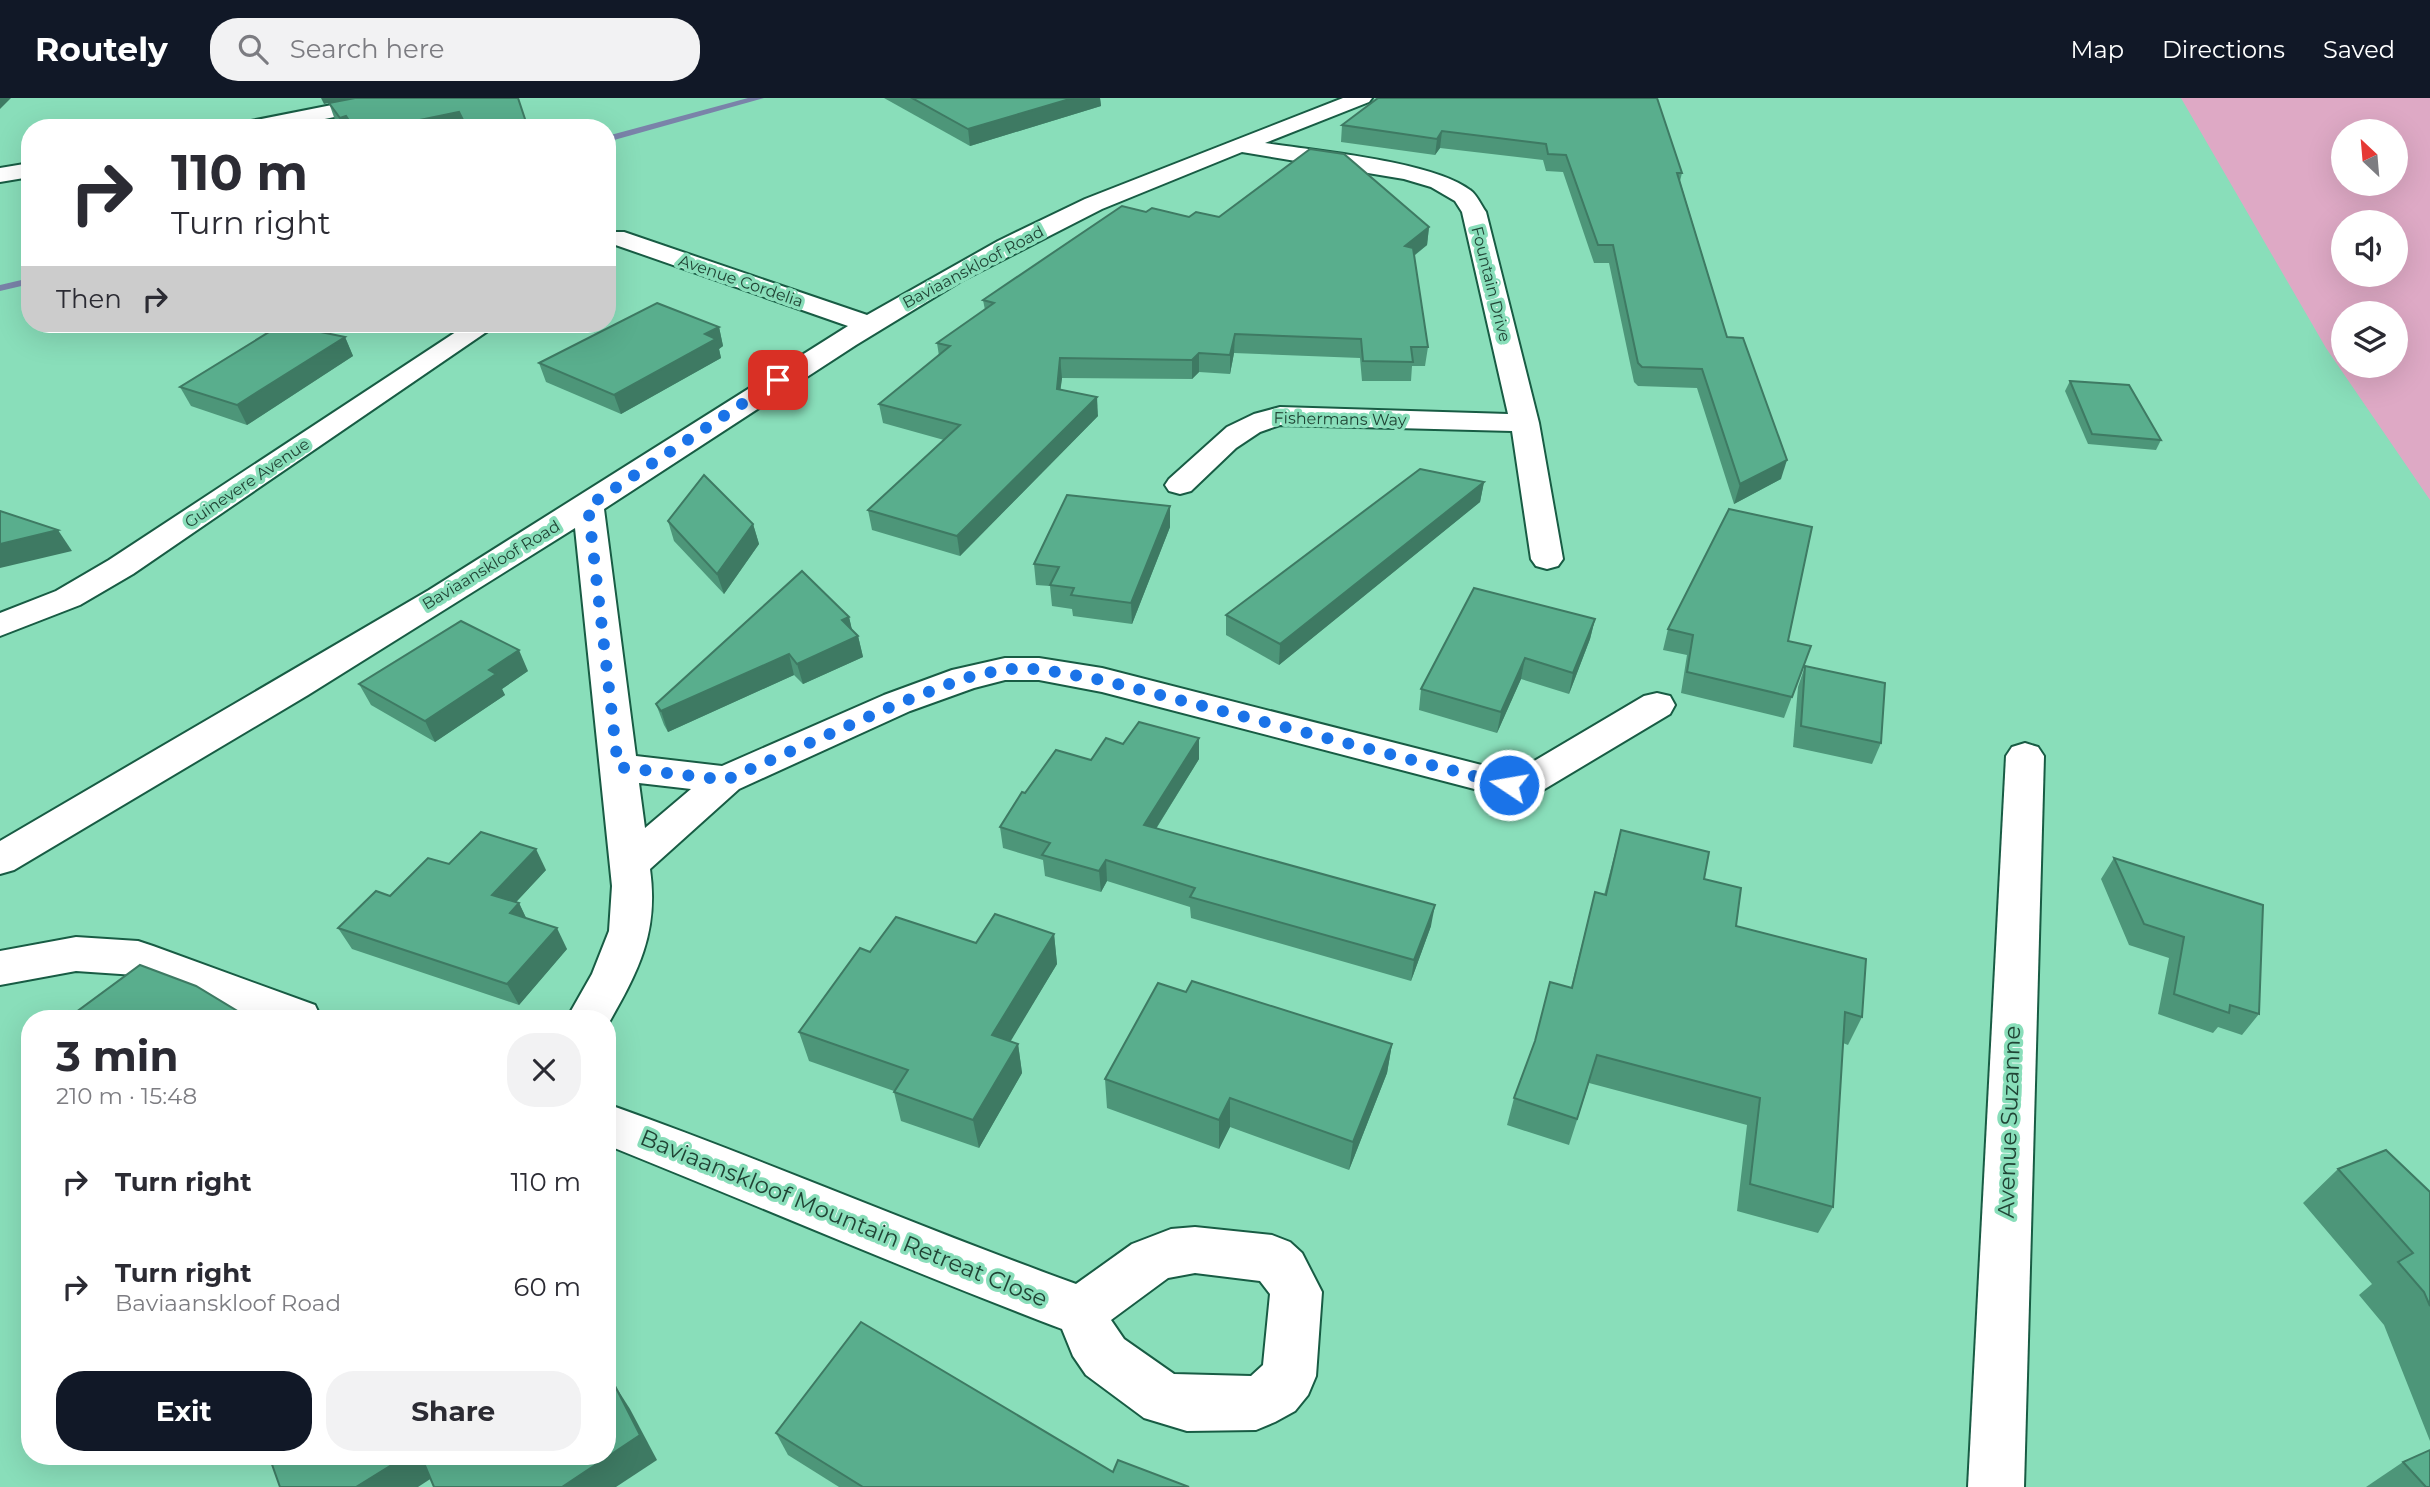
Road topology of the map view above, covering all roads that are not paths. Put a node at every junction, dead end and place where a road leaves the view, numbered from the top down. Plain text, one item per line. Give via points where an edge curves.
1 (399, 98) edge
2 (1362, 98) edge
3 (292, 119) edge
4 (1241, 145) junction
5 (21, 172) edge
6 (0, 175) edge
7 (640, 219) dead end
8 (616, 236) edge
9 (616, 241) edge
10 (867, 324) junction
11 (472, 333) edge
12 (1525, 423) junction
13 (1180, 485) dead end
14 (588, 506) junction
15 (1547, 559) dead end
16 (0, 625) edge
17 (1657, 705) dead end
18 (2025, 757) dead end
19 (618, 767) junction
20 (726, 780) junction
21 (0, 859) edge
22 (630, 864) junction
23 (0, 968) edge
24 (278, 1010) edge
25 (594, 1010) edge
26 (616, 1128) edge
27 (1081, 1311) dead end
28 (1996, 1487) edge

1 - 3 street
2 - 4 street, Baviaanskloof Road
4 - 10 street, Baviaanskloof Road via 1120,192 1008,245
4 - 12 street, Fountain Drive via 1406,173 1439,182 1464,196 1474,212
5 - 6 street
7 - 8 street
9 - 10 street, Avenue Cordelia
10 - 14 street, Baviaanskloof Road
11 - 16 street, Guinevere Avenue via 121,567 68,598
12 - 13 street, Fishermans Way via 1272,417 1237,431
12 - 15 street, Fountain Drive
14 - 19 street
14 - 21 street, Baviaanskloof Road
17 - 20 street via 1530,781 1509,785 1102,680 1039,669 1005,669 965,678 897,704
18 - 28 street, Avenue Suzanne
19 - 20 street
19 - 22 street
20 - 22 street
22 - 25 street via 630,931 612,979
23 - 24 street via 76,954 138,958
26 - 27 street, Baviaanskloof Mountain Retreat Close via 934,1257

